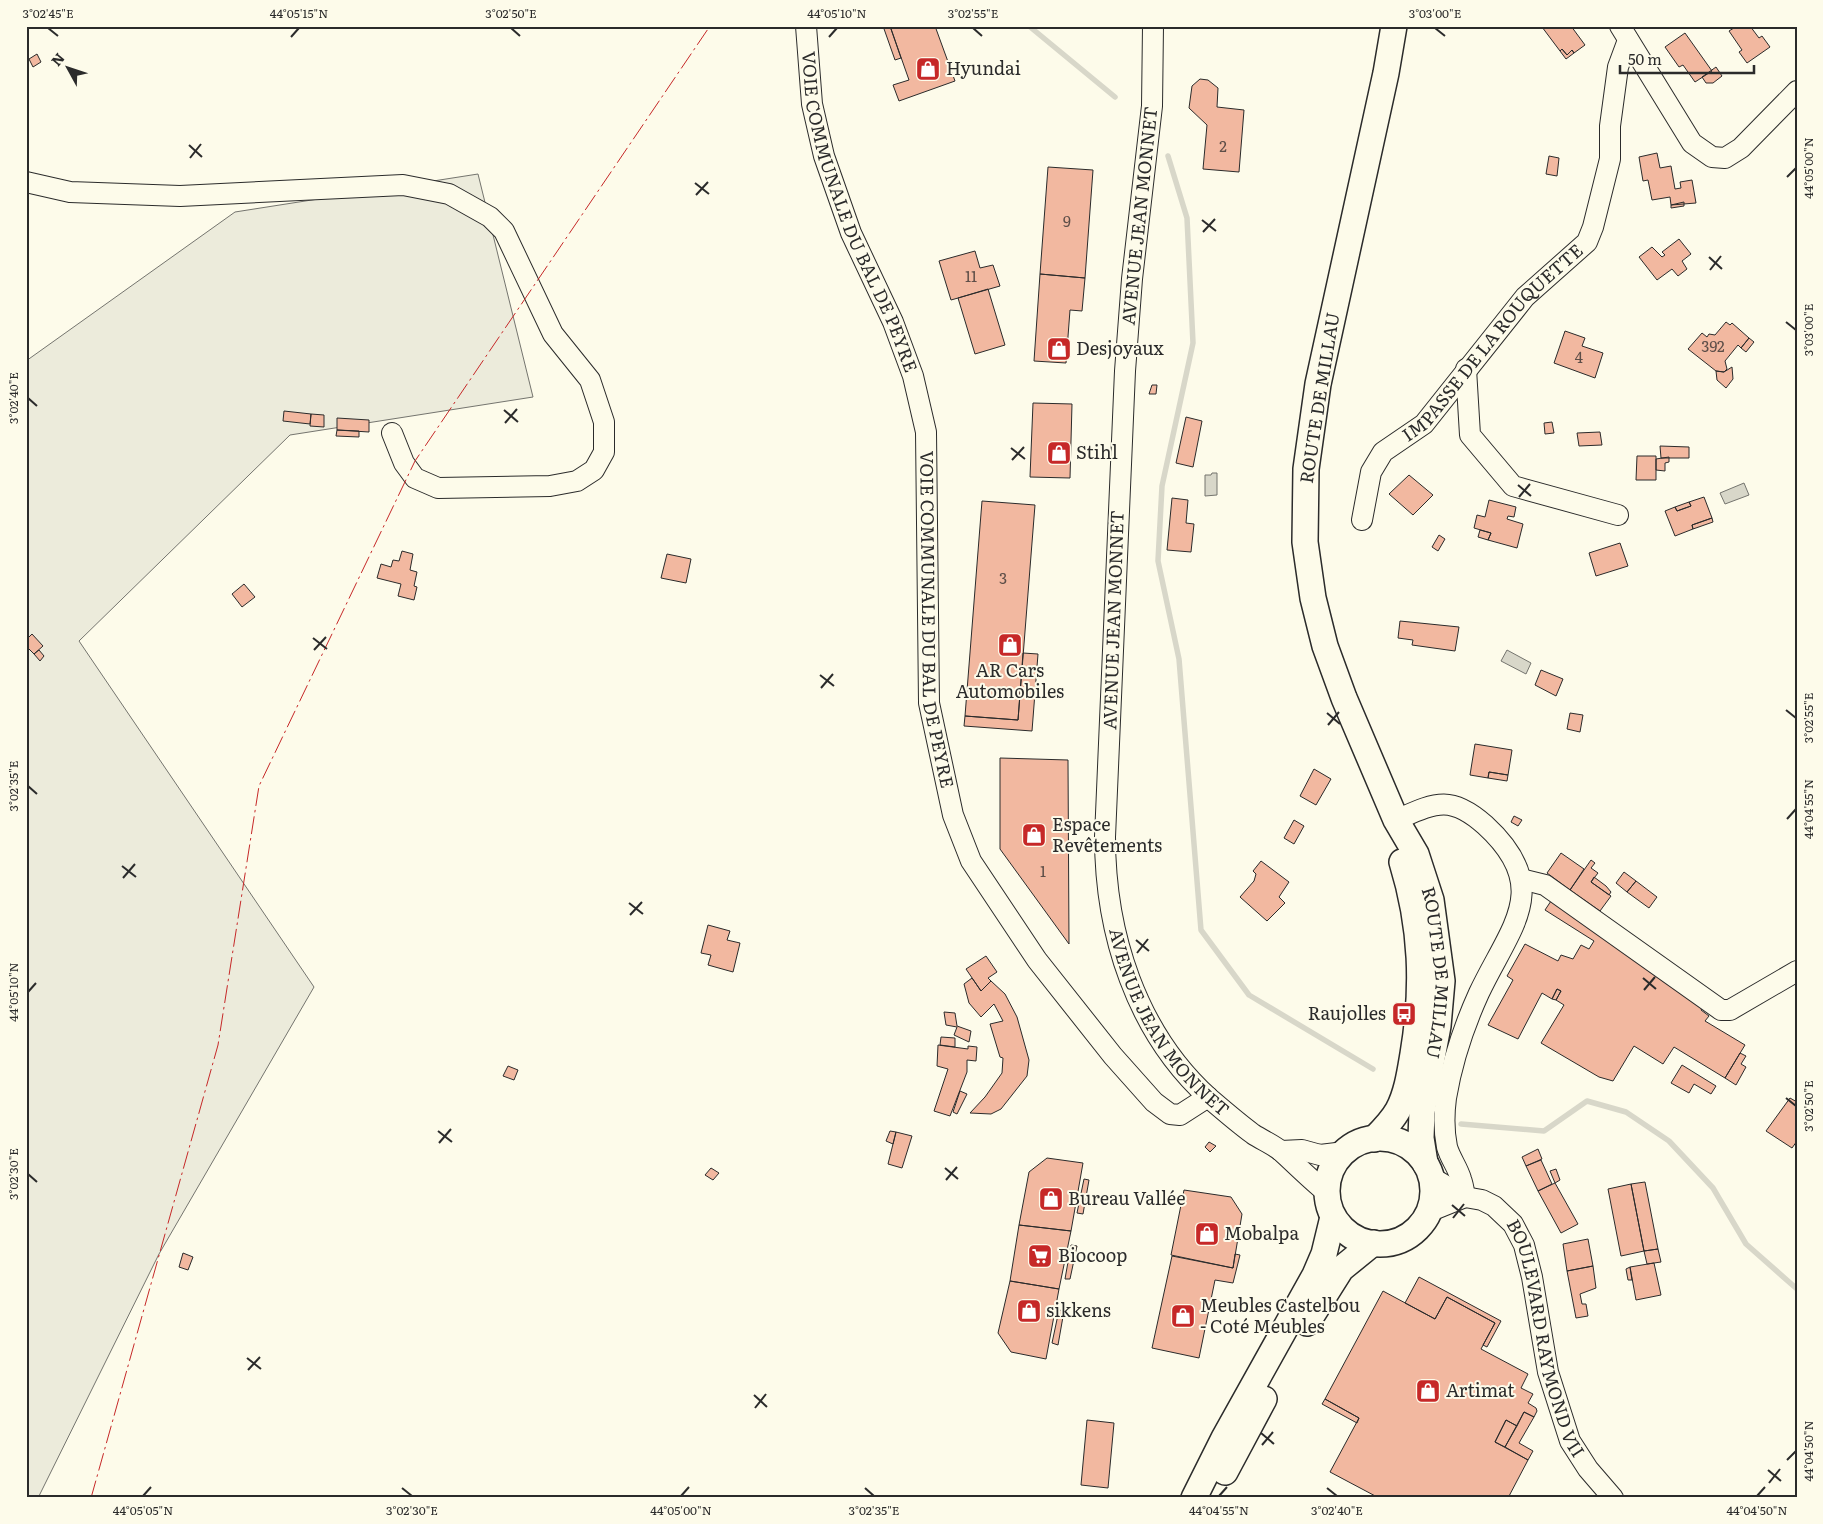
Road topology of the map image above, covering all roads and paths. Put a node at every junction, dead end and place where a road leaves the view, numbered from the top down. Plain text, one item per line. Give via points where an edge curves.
1 (806, 26) edge
2 (1153, 26) edge
3 (1394, 26) edge
4 (1624, 33) edge
5 (1797, 91) edge
6 (26, 182) edge
7 (1466, 370) junction
8 (392, 433) dead end
9 (1618, 515) dead end
10 (1362, 520) dead end
11 (1396, 820) junction
12 (1522, 879) junction
13 (1797, 971) edge
14 (1208, 1097) junction
15 (1374, 1139) junction
16 (1281, 1151) junction
17 (1345, 1152) junction
18 (1428, 1170) junction
19 (1327, 1193) junction
20 (1465, 1197) junction
21 (1428, 1212) junction
22 (1333, 1216) junction
23 (1373, 1244) junction
24 (1194, 1498) edge
25 (1212, 1498) edge
26 (1613, 1498) edge

1 - 14 street, VOIE COMMUNALE DU BAL DE PEYRE via 812,104 824,156 851,232 914,376 926,432 928,702 957,824 971,861 1037,960 1154,1102 1170,1114 1180,1116
2 - 14 street, AVENUE JEAN MONNET via 1152,106 1125,371 1105,869 1114,933 1135,992 1168,1051
3 - 11 main road, ROUTE DE MILLAU via 1318,384 1304,506 1309,579 1325,646
4 - 5 street via 1692,143 1712,157 1724,158 1741,148
4 - 7 street, IMPASSE DE LA ROUQUETTE via 1610,126 1610,159 1587,242 1525,297
6 - 8 street via 70,192 180,196 403,185 449,194 490,217 504,231 553,334 590,380 604,422 604,452 594,470 577,481 550,486 438,488 415,478 404,463
7 - 9 street via 1470,436 1513,486
7 - 10 street, IMPASSE DE LA ROUQUETTE via 1424,424 1383,452 1371,472
11 - 12 street via 1429,804 1459,806 1498,837
11 - 15 main road, ROUTE DE MILLAU via 1417,930 1421,980 1410,1074 1398,1109
11 - 18 main road, ROUTE DE MILLAU via 1416,854 1431,900 1442,981 1438,1026 1422,1112 1421,1138
12 - 13 street via 1545,885 1720,1010 1730,1010
12 - 20 street via 1517,922 1479,994 1452,1065 1446,1100 1447,1148 1462,1180
14 - 16 street, AVENUE JEAN MONNET via 1252,1133
15 - 17 main road via 1358,1143
15 - 18 main road via 1403,1144 1419,1155
16 - 17 street via 1302,1150 1320,1155
16 - 19 street, AVENUE JEAN MONNET
17 - 19 main road via 1330,1174
18 - 20 street, BOULEVARD RAYMOND VII
18 - 21 main road via 1432,1195
19 - 22 main road
20 - 21 street
20 - 26 street, BOULEVARD RAYMOND VII via 1494,1206 1513,1224 1524,1245 1548,1372 1570,1441
21 - 23 main road via 1417,1228 1402,1239
22 - 23 main road via 1346,1232
22 - 24 main road via 1324,1254 1315,1274
23 - 25 main road via 1341,1269 1322,1297

